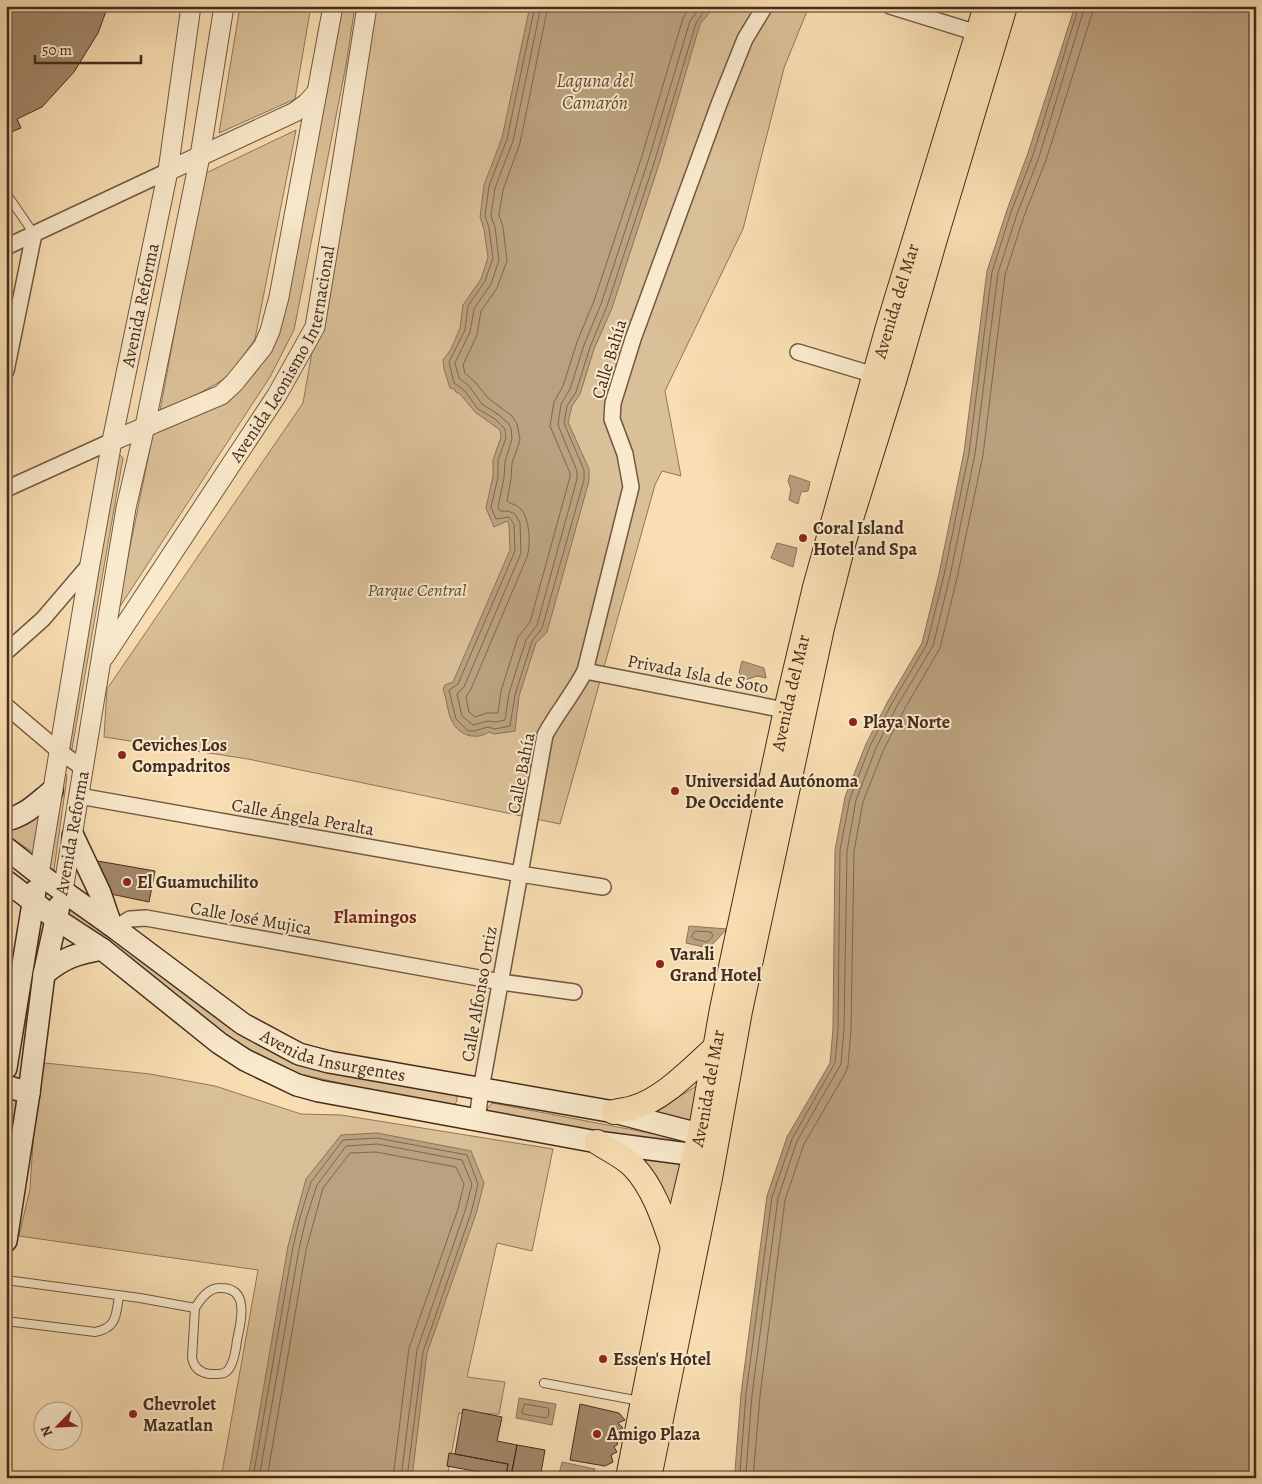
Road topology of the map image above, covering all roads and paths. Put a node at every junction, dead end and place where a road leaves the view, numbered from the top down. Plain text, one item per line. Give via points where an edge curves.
1 (192, 6) edge
2 (224, 6) edge
3 (333, 6) edge
4 (367, 6) edge
5 (765, 6) edge
6 (890, 6) edge
7 (986, 6) edge
8 (1006, 6) edge
9 (986, 37) junction
10 (316, 92) junction
11 (200, 156) junction
12 (168, 171) junction
13 (6, 192) edge
14 (34, 234) junction
15 (6, 247) edge
16 (798, 352) dead end
17 (6, 372) edge
18 (885, 378) junction
19 (145, 426) junction
20 (112, 441) junction
21 (6, 490) edge
22 (90, 564) junction
23 (6, 652) edge
24 (101, 662) junction
25 (585, 671) junction
26 (6, 706) edge
27 (794, 712) junction
28 (59, 751) junction
29 (83, 768) junction
30 (52, 791) junction
31 (79, 796) junction
32 (6, 820) edge
33 (73, 836) junction
34 (6, 848) edge
35 (39, 874) junction
36 (520, 874) junction
37 (6, 881) edge
38 (603, 887) dead end
39 (63, 890) junction
40 (33, 902) junction
41 (56, 919) junction
42 (113, 926) junction
43 (102, 948) junction
44 (44, 974) junction
45 (501, 982) junction
46 (574, 992) dead end
47 (8, 1042) edge
48 (716, 1047) junction
49 (6, 1068) edge
50 (6, 1086) edge
51 (481, 1089) junction
52 (29, 1093) junction
53 (614, 1112) junction
54 (477, 1121) junction
55 (597, 1142) junction
56 (706, 1146) junction
57 (7, 1234) edge
58 (673, 1247) junction
59 (6, 1280) edge
60 (120, 1296) junction
61 (195, 1308) junction
62 (6, 1321) edge
63 (544, 1383) dead end
64 (652, 1407) junction
65 (628, 1478) edge
66 (649, 1478) edge

1 - 12 street, Avenida Reforma
2 - 11 street, Avenida Reforma
3 - 10 street, Avenida Leonismo Internacional
4 - 24 street, Avenida Leonismo Internacional via 315,327 277,395
5 - 25 street, Calle Bahía via 745,39 719,104 633,339 613,403 612,419 625,454 632,487
6 - 9 street
7 - 9 main road, Avenida del Mar
8 - 9 main road, Avenida del Mar
9 - 18 main road, Avenida del Mar
10 - 11 street via 294,112
10 - 19 street, Avenida Leonismo Internacional via 279,297 267,340 221,395
11 - 12 street
11 - 19 street, Avenida Reforma
12 - 14 street
12 - 20 street, Avenida Reforma
13 - 14 lane
14 - 15 street
14 - 17 street
16 - 18 street
18 - 27 main road, Avenida del Mar via 844,541
19 - 20 street
19 - 24 street, Avenida Reforma via 126,508
20 - 21 street
20 - 22 street, Avenida Reforma
22 - 23 street via 44,619
22 - 28 street, Avenida Reforma
24 - 29 street, Avenida Reforma
25 - 27 street, Privada Isla de Soto
25 - 36 street, Calle Bahía via 545,735
26 - 28 street
27 - 48 main road, Avenida del Mar via 731,966
27 - 56 main road, Avenida del Mar via 740,1012
28 - 29 street
28 - 30 street, Avenida Reforma
29 - 31 street, Avenida Reforma
30 - 32 main road via 30,810
30 - 35 street, Avenida Reforma
31 - 33 street, Avenida Reforma
31 - 36 street, Calle Ángela Peralta
33 - 39 street, Avenida Reforma
33 - 42 main road
34 - 35 main road, Avenida Insurgentes
35 - 39 main road, Avenida Insurgentes
35 - 40 main road, Avenida Reforma
36 - 38 street, Calle Ángela Peralta
36 - 45 street, Calle Alfonso Ortiz
37 - 40 main road, Avenida Insurgentes
39 - 41 main road, Avenida Reforma
39 - 42 main road, Avenida Insurgentes
40 - 41 main road, Avenida Insurgentes
40 - 47 main road, Avenida Reforma
41 - 43 main road, Avenida Insurgentes
41 - 44 main road, Avenida Reforma
42 - 45 street, Calle José Mujica via 130,919 146,918
42 - 51 main road, Avenida Insurgentes via 243,1024 299,1054
43 - 44 main road via 68,957
43 - 54 main road, Avenida Insurgentes via 219,1043 269,1073 319,1091
44 - 52 main road, Avenida Reforma
45 - 46 street, Calle José Mujica
45 - 51 street, Calle Alfonso Ortiz
47 - 49 main road, Avenida Reforma
48 - 53 main road via 664,1091 634,1107
48 - 56 main road, Avenida del Mar
50 - 52 main road
51 - 53 main road, Avenida Insurgentes
51 - 54 street, Calle Alfonso Ortiz
52 - 57 main road, Avenida Reforma
53 - 56 main road, Avenida Insurgentes
54 - 55 main road, Avenida Insurgentes
55 - 56 main road, Avenida Insurgentes
55 - 58 main road via 633,1166 643,1179
56 - 58 main road, Avenida del Mar
56 - 64 main road, Avenida del Mar
58 - 64 main road, Avenida del Mar
59 - 60 lane
60 - 61 lane
60 - 62 lane via 111,1325 95,1332
61 - 61 lane via 194,1366 209,1374 222,1374 229,1370 235,1351 241,1301 235,1291 216,1288 200,1299
63 - 64 lane
64 - 65 main road, Avenida del Mar
64 - 66 main road, Avenida del Mar

